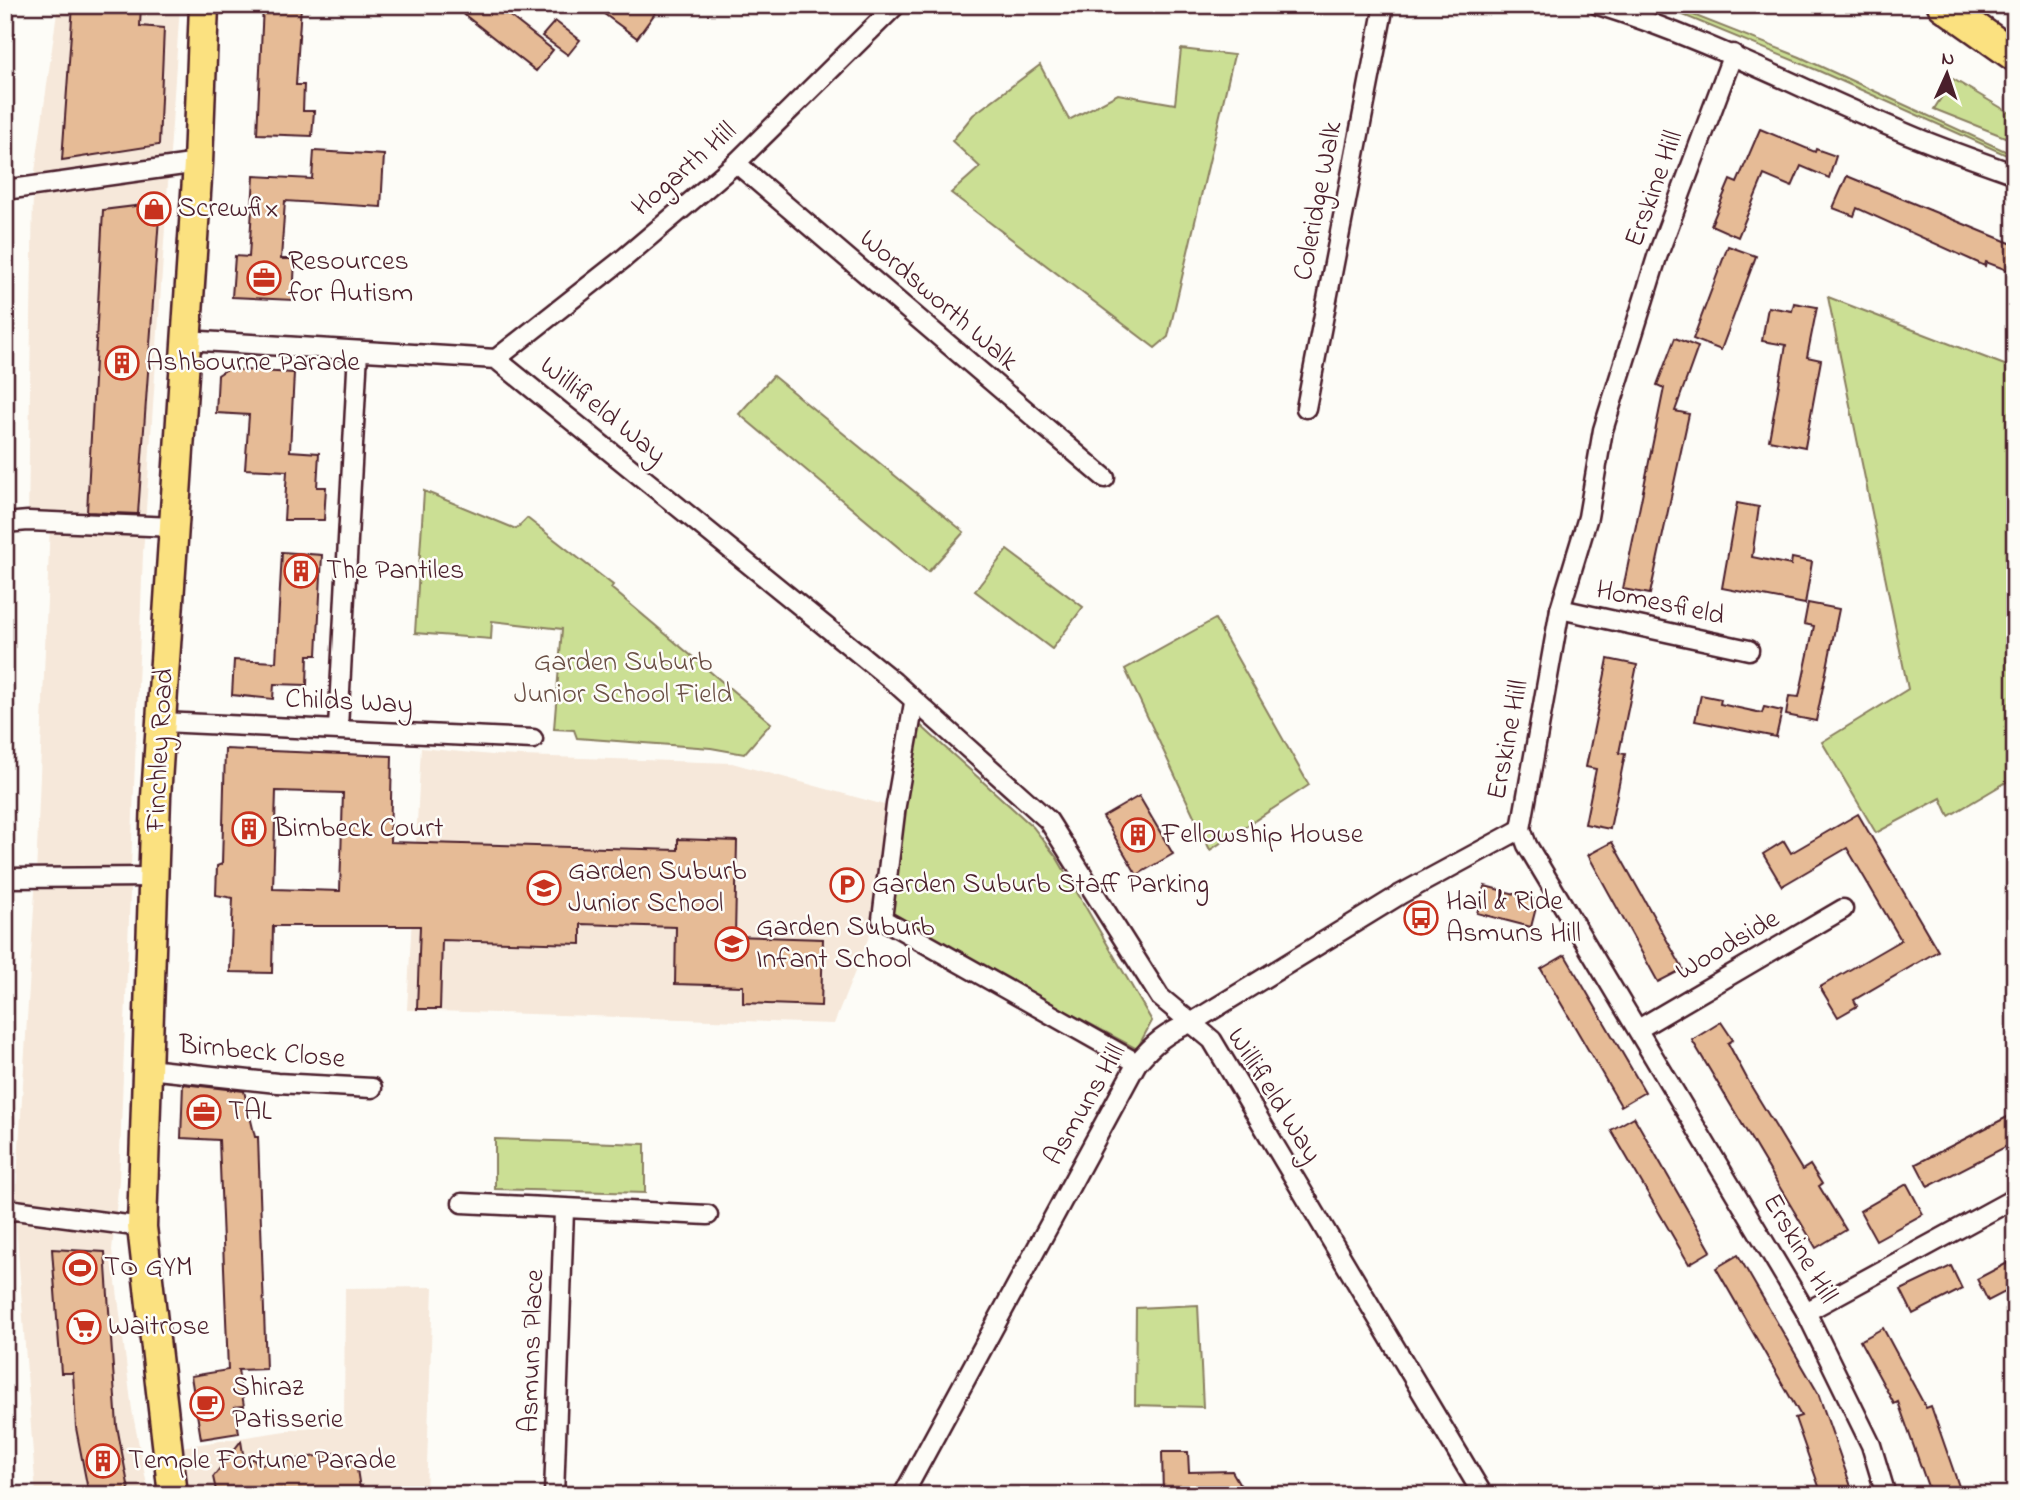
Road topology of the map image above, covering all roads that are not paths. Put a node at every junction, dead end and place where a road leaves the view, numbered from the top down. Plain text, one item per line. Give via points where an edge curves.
1 (204, 5) edge
2 (896, 5) edge
3 (1384, 5) edge
4 (1598, 5) edge
5 (1943, 5) edge
6 (1733, 54) junction
7 (2015, 56) edge
8 (198, 163) junction
9 (736, 163) junction
10 (2015, 174) edge
11 (5, 190) edge
12 (186, 340) junction
13 (358, 351) junction
14 (496, 359) junction
15 (1306, 408) dead end
16 (1105, 478) dead end
17 (5, 523) edge
18 (174, 527) junction
19 (1560, 609) junction
20 (1749, 650) dead end
21 (914, 703) junction
22 (162, 722) junction
23 (338, 728) junction
24 (533, 739) dead end
25 (1521, 829) junction
26 (155, 877) junction
27 (5, 878) edge
28 (1843, 909) dead end
29 (1191, 1023) junction
30 (1640, 1028) junction
31 (1137, 1063) junction
32 (148, 1069) junction
33 (372, 1088) dead end
34 (2015, 1198) edge
35 (462, 1203) dead end
36 (564, 1210) junction
37 (5, 1213) edge
38 (708, 1215) dead end
39 (142, 1227) junction
40 (1806, 1312) junction
41 (173, 1495) edge
42 (554, 1495) edge
43 (903, 1495) edge
44 (1483, 1495) edge
45 (1886, 1495) edge

1 - 8 main road, Finchley Road
2 - 9 street, Hogarth Hill
3 - 15 street, Coleridge Walk
4 - 6 street
5 - 7 highway
6 - 10 street via 1915,137
6 - 19 street, Erskine Hill via 1657,257 1603,430 1588,517
8 - 11 street
8 - 12 main road, Finchley Road
9 - 14 street, Hogarth Hill via 623,260
9 - 16 street, Wordsworth Walk
12 - 13 street, Willifield Way
12 - 18 main road, Finchley Road
13 - 14 street, Willifield Way
13 - 23 street
14 - 21 street, Willifield Way via 894,682
17 - 18 street
18 - 22 main road, Finchley Road
19 - 20 street, Homesfield
19 - 25 street, Erskine Hill
21 - 29 street, Willifield Way via 1048,820 1160,997
21 - 31 street via 882,919
22 - 23 street, Childs Way
22 - 26 main road, Finchley Road
23 - 24 street, Childs Way
25 - 29 street, Asmuns Hill via 1401,894
25 - 30 street, Erskine Hill
26 - 27 street
26 - 32 main road, Finchley Road
28 - 30 street, Woodside
29 - 31 street, Asmuns Hill via 1170,1031
29 - 44 street, Willifield Way via 1212,1040
30 - 40 street, Erskine Hill
31 - 43 street, Asmuns Hill
32 - 33 street, Birnbeck Close
32 - 39 main road, Finchley Road
34 - 40 street
35 - 36 street
36 - 38 street
36 - 42 street, Asmuns Place
37 - 39 street via 15,1210
39 - 41 main road, Finchley Road
40 - 45 street, Erskine Hill via 1871,1445

